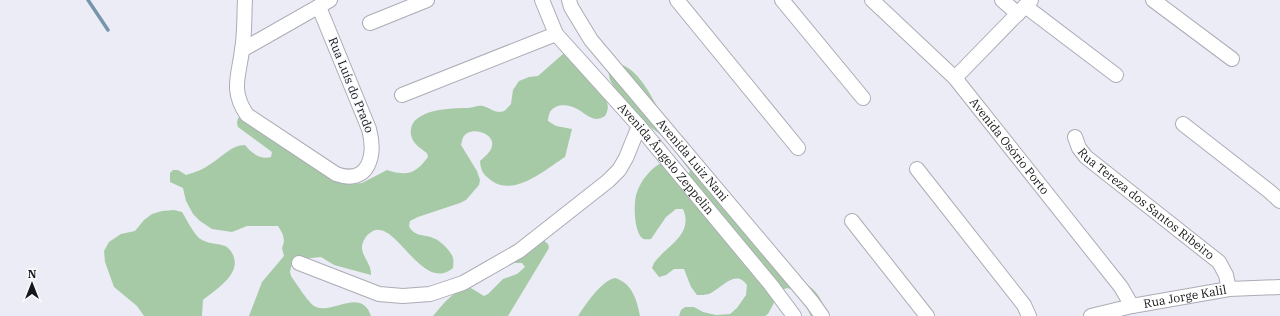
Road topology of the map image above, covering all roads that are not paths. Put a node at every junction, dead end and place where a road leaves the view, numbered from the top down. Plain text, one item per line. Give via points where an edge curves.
1 (246, 0) edge
2 (427, 0) edge
3 (542, 0) edge
4 (569, 0) edge
5 (677, 0) edge
6 (782, 0) edge
7 (872, 0) edge
8 (1002, 0) edge
9 (1153, 0) edge
10 (324, 3) edge
11 (1024, 7) edge
12 (370, 23) dead end
13 (556, 34) junction
14 (242, 50) junction
15 (1232, 59) dead end
16 (1116, 75) dead end
17 (955, 78) junction
18 (402, 95) dead end
19 (863, 98) dead end
20 (1182, 124) dead end
21 (639, 126) junction
22 (1075, 138) dead end
23 (798, 148) dead end
24 (917, 169) dead end
25 (1280, 201) edge
26 (852, 221) dead end
27 (298, 263) dead end
28 (1280, 287) edge
29 (1229, 289) junction
30 (1132, 306) junction
31 (794, 316) edge
32 (822, 316) edge
33 (927, 316) edge
34 (1029, 316) edge
35 (1091, 316) edge

1 - 14 street
2 - 12 street
3 - 13 street, Avenida Ângelo Zeppelin
4 - 32 street, Avenida Luiz Nani via 591,40
5 - 23 street
6 - 19 street
7 - 17 street, Avenida Osório Porto
8 - 11 street
9 - 15 street
10 - 14 street
10 - 14 street, Rua Luís do Prado via 372,141 372,152 363,172 346,177 336,174 246,115 237,94 236,76
11 - 16 street
11 - 17 street
13 - 18 street
13 - 21 street, Avenida Ângelo Zeppelin
17 - 30 street, Avenida Osório Porto via 1121,287
20 - 25 street
21 - 27 street via 626,158 608,182 519,251 463,283 430,294 379,294
21 - 31 street, Avenida Ângelo Zeppelin
22 - 29 street, Rua Tereza dos Santos Ribeiro via 1086,157 1219,262 1226,275
24 - 34 street via 1024,305
26 - 33 street
28 - 29 street, Rua Jorge Kalil
29 - 30 street, Rua Jorge Kalil
30 - 35 street, Rua Jorge Kalil

